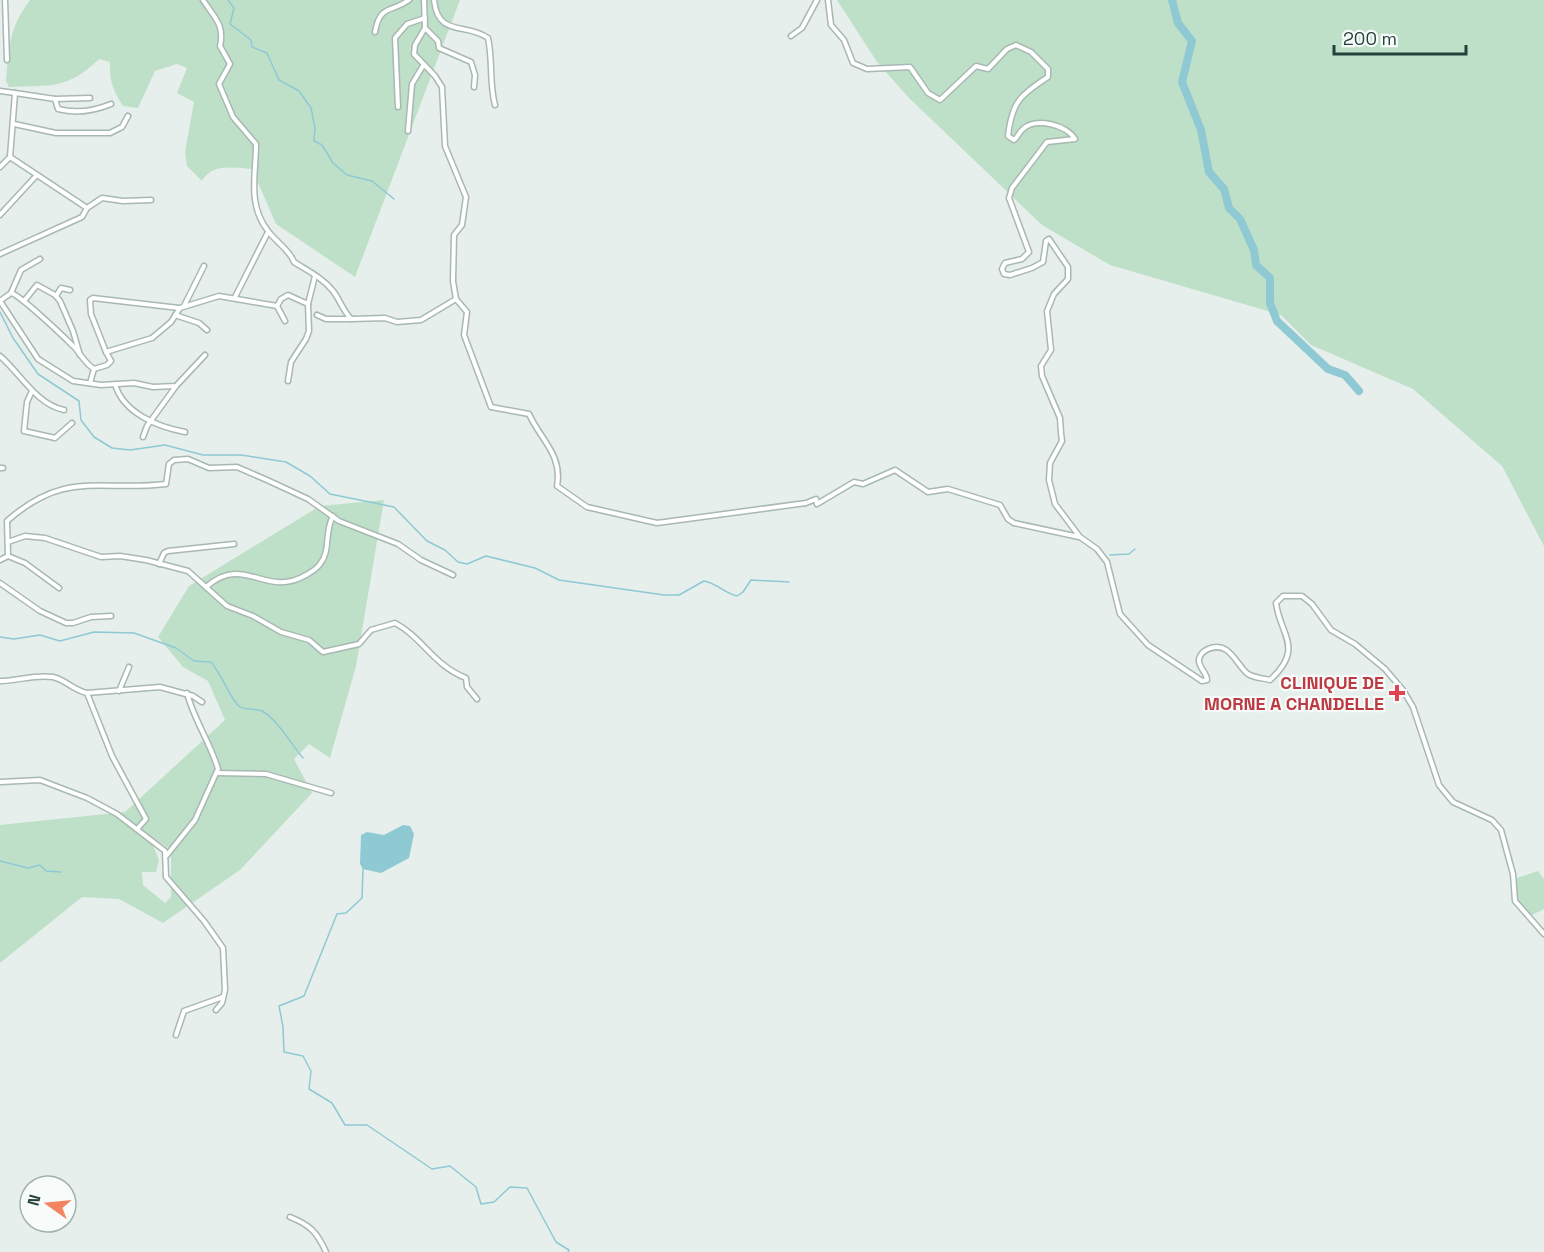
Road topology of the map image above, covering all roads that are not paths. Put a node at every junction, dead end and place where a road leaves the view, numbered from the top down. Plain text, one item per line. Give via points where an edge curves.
1 (5, 0) edge
2 (203, 0) edge
3 (410, 0) edge
4 (424, 0) edge
5 (434, 0) edge
6 (817, 0) edge
7 (828, 0) edge
8 (424, 18) junction
9 (425, 28) junction
10 (375, 32) dead end
11 (791, 36) dead end
12 (7, 60) dead end
13 (424, 64) junction
14 (474, 87) dead end
15 (0, 91) edge
16 (15, 93) junction
17 (90, 98) dead end
18 (55, 99) junction
19 (111, 104) dead end
20 (495, 105) dead end
21 (399, 107) dead end
22 (128, 116) dead end
23 (14, 124) junction
24 (408, 131) dead end
25 (10, 157) junction
26 (0, 167) edge
27 (36, 176) junction
28 (151, 200) dead end
29 (87, 208) junction
30 (0, 215) edge
31 (268, 232) junction
32 (0, 254) edge
33 (40, 258) dead end
34 (204, 266) dead end
35 (315, 276) junction
36 (70, 290) dead end
37 (11, 293) junction
38 (56, 296) junction
39 (235, 297) junction
40 (456, 299) junction
41 (0, 301) edge
42 (24, 301) junction
43 (308, 304) junction
44 (277, 306) junction
45 (182, 307) junction
46 (175, 315) junction
47 (317, 315) dead end
48 (351, 319) junction
49 (285, 321) dead end
50 (207, 330) dead end
51 (106, 352) junction
52 (205, 355) dead end
53 (80, 356) junction
54 (0, 357) edge
55 (94, 369) junction
56 (288, 381) dead end
57 (90, 383) junction
58 (115, 384) junction
59 (176, 386) junction
60 (32, 391) junction
61 (64, 410) dead end
62 (151, 420) junction
63 (72, 423) dead end
64 (185, 432) dead end
65 (143, 437) dead end
66 (333, 516) junction
67 (0, 517) edge
68 (7, 521) junction
69 (1080, 537) junction
70 (8, 542) junction
71 (234, 544) dead end
72 (8, 556) junction
73 (0, 560) edge
74 (159, 564) junction
75 (453, 575) dead end
76 (0, 583) edge
77 (206, 587) junction
78 (59, 588) dead end
79 (111, 616) dead end
80 (129, 667) dead end
81 (0, 681) edge
82 (119, 691) junction
83 (87, 693) junction
84 (187, 693) junction
85 (477, 699) dead end
86 (202, 702) dead end
87 (217, 773) junction
88 (0, 782) edge
89 (331, 793) dead end
90 (138, 828) junction
91 (167, 856) junction
92 (1544, 934) edge
93 (224, 997) junction
94 (216, 1010) dead end
95 (176, 1035) dead end
96 (290, 1217) dead end
97 (326, 1252) edge

1 - 12 street
2 - 31 street via 221,25 220,46 229,59 219,84 233,117 256,144 253,192
3 - 10 street via 386,9
4 - 8 street
5 - 20 street via 443,22 459,31 472,30 488,38
6 - 11 street via 802,28
7 - 69 street via 831,25 844,39 853,63 867,69 910,67 928,93 940,100 966,73 976,66 988,69 1016,45 1031,52 1048,69 1048,77 1017,100 1008,136 1014,140 1024,128 1035,123 1062,127 1075,139 1047,142 1011,188 1009,198 1029,252 1022,259 1005,263 1002,269 1010,275 1043,262 1049,239 1068,267 1068,279 1054,294 1047,311 1051,351 1041,366 1062,441 1050,463 1049,480 1055,504
8 - 9 street
8 - 21 street via 407,24 395,38
9 - 13 street via 414,49
9 - 14 street via 440,48 471,62
13 - 24 street via 412,84
13 - 40 street via 442,87 445,146 466,197 462,225 454,235
15 - 16 street
16 - 18 street
16 - 23 street
17 - 18 street
18 - 19 street via 60,110 73,112 98,110
22 - 23 street via 122,126 110,133 56,134
23 - 25 street
25 - 26 street
25 - 27 street
27 - 29 street
27 - 30 street
28 - 29 street via 102,198
29 - 32 street via 81,217
31 - 35 street via 294,262
31 - 39 street
33 - 37 street via 21,270
34 - 45 street
35 - 43 street
35 - 48 street via 335,292 339,307
36 - 38 street via 61,288
37 - 41 street
37 - 42 street
38 - 42 street via 38,285
38 - 53 street via 74,331
39 - 44 street
39 - 45 street via 219,296
40 - 48 street via 421,320
40 - 69 street via 467,312 464,335 491,407 530,414 546,438 559,474 557,486 587,507 657,523 816,500 817,504 854,482 862,484 895,470 928,492 948,489 1000,505 1014,523
41 - 57 street via 38,359 73,381
42 - 53 street
43 - 44 street via 288,295
43 - 56 street via 309,331 291,362
44 - 49 street
45 - 46 street
45 - 51 street via 93,298 91,314
46 - 50 street
46 - 51 street via 152,338
47 - 48 street
51 - 55 street via 111,361
52 - 59 street
53 - 55 street
54 - 60 street
55 - 57 street
57 - 58 street
58 - 59 street
58 - 62 street via 125,403
59 - 62 street
60 - 61 street
60 - 63 street via 24,431 55,438
62 - 64 street via 162,428
62 - 65 street
66 - 68 street via 298,493 237,468 209,468 188,459 174,459 169,464 166,484 83,484 36,500
66 - 75 street via 351,528 398,544 420,560
66 - 77 street via 327,525 324,559 301,578 282,584 229,574
67 - 68 street
68 - 70 street
69 - 92 street via 1107,562 1120,614 1148,645 1202,681 1207,680 1207,675 1199,658 1204,650 1213,647 1230,652 1251,676 1270,680 1290,647 1276,603 1283,596 1294,594 1312,604 1331,630 1378,663 1403,690 1413,707 1439,785 1453,802 1492,820 1501,830 1513,874 1515,902
70 - 72 street
70 - 74 street via 25,536 45,538 101,557 120,556
71 - 74 street via 168,551
72 - 73 street
72 - 78 street via 25,563
74 - 77 street via 188,571
76 - 79 street via 40,611 66,622
77 - 85 street via 227,606 281,632 309,640 323,652 359,644 370,630 395,623 405,628 443,667 466,678 467,687
80 - 82 street
81 - 83 street via 52,677
82 - 83 street
82 - 84 street via 160,687
83 - 90 street via 112,756 146,819
84 - 86 street
84 - 87 street via 210,744
87 - 89 street via 266,774
87 - 91 street via 195,820
88 - 90 street via 45,781 98,803
90 - 91 street
91 - 93 street via 166,878 223,948
93 - 94 street
93 - 95 street via 184,1011
96 - 97 street via 316,1231

